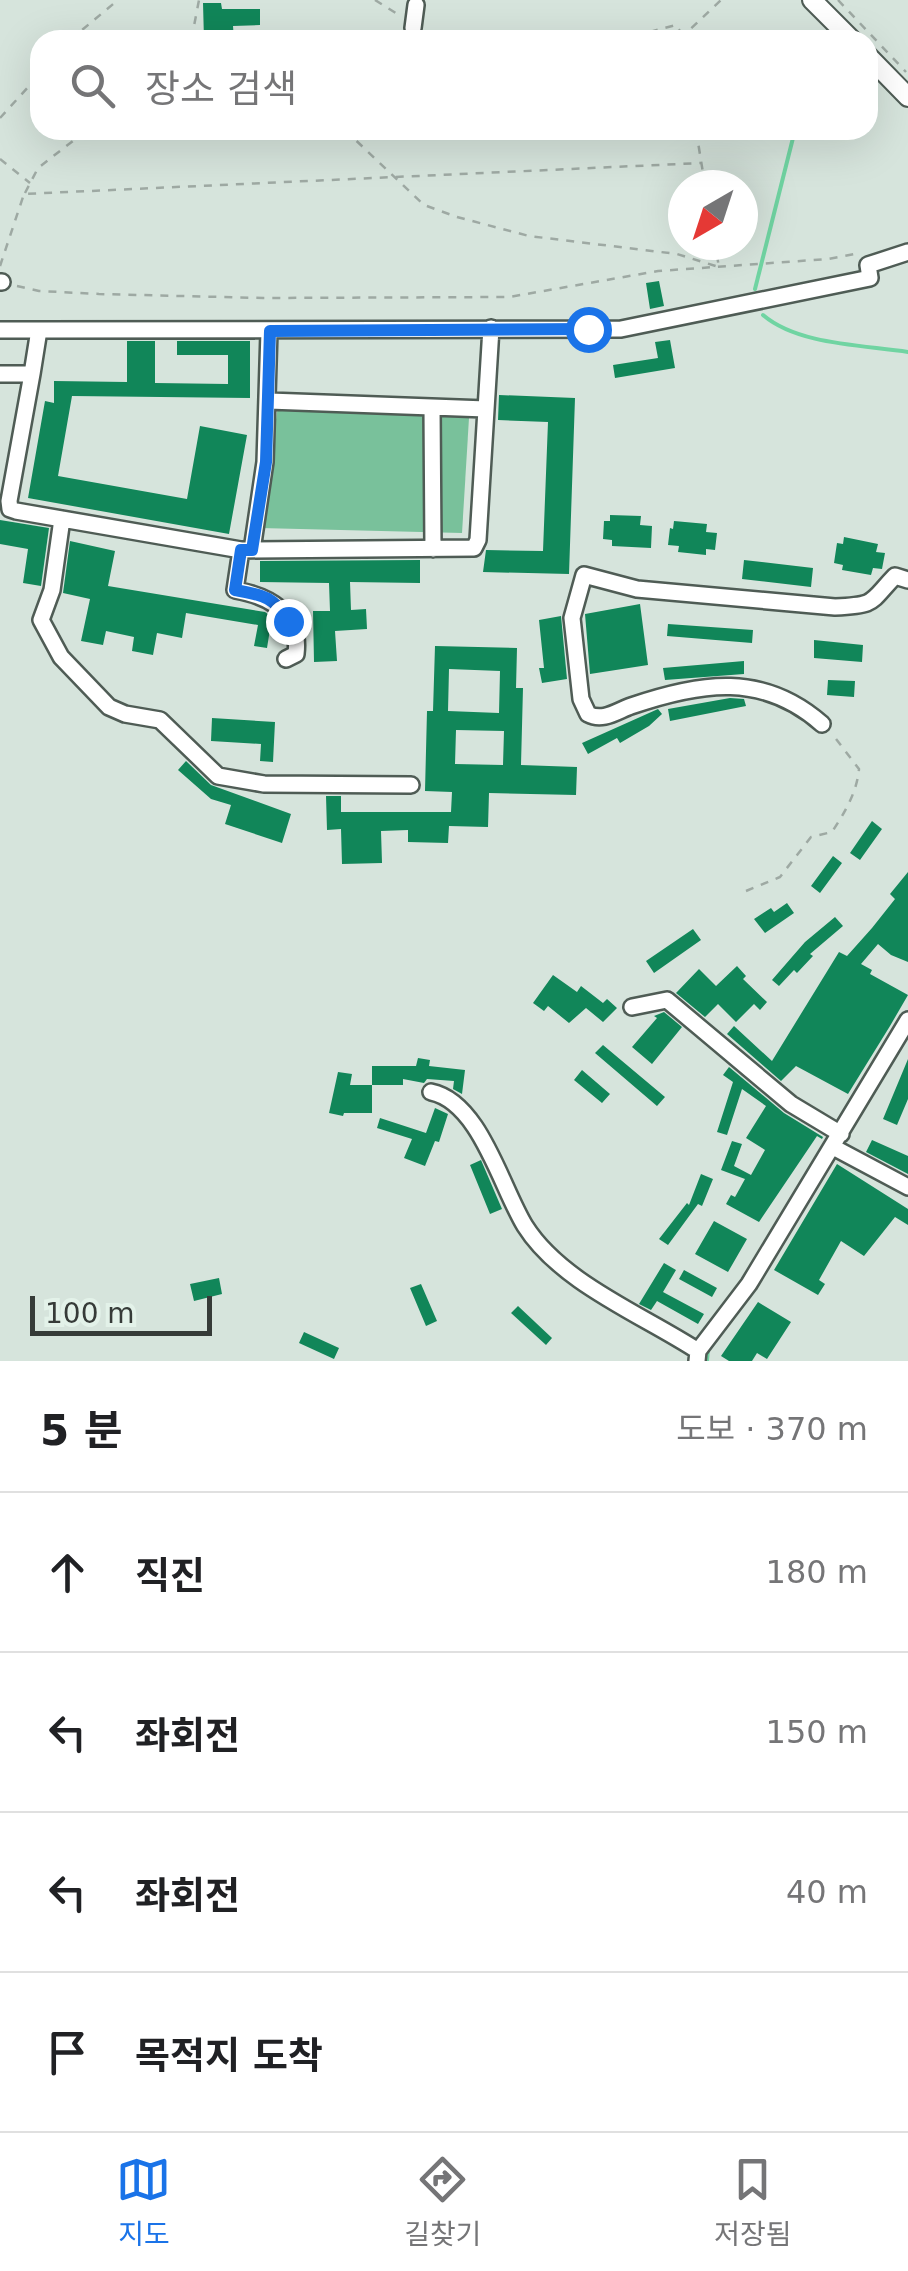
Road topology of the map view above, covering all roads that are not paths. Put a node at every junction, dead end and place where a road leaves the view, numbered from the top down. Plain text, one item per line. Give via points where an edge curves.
1 (812, 0) edge
2 (416, 4) dead end
3 (413, 28) dead end
4 (842, 30) edge
5 (878, 66) edge
6 (908, 97) edge
7 (908, 252) edge
8 (491, 328) junction
9 (0, 330) edge
10 (39, 330) junction
11 (270, 331) junction
12 (0, 374) edge
13 (32, 374) junction
14 (269, 401) junction
15 (432, 407) junction
16 (486, 409) junction
17 (62, 519) junction
18 (434, 549) junction
19 (246, 550) junction
20 (908, 580) edge
21 (286, 659) dead end
22 (822, 724) road end
23 (410, 785) dead end
24 (632, 1007) dead end
25 (908, 1020) edge
26 (431, 1092) dead end
27 (837, 1140) junction
28 (908, 1187) edge
29 (698, 1356) edge

1 - 4 main road
2 - 3 street
5 - 6 main road
7 - 8 street via 868,265 870,278 663,322 621,329
8 - 11 street
8 - 16 street
9 - 10 street
10 - 11 street
10 - 13 street
11 - 14 street
12 - 13 street
13 - 17 street via 10,509
14 - 15 street
14 - 19 street via 266,462
15 - 16 street
15 - 18 street
16 - 18 street via 478,540 474,548
17 - 19 street
17 - 23 street via 42,620 62,657 109,706 160,720 218,776 264,784
18 - 19 street
19 - 21 street via 235,590 278,604 298,639 296,654
20 - 22 street via 895,576 876,600 835,607 638,589 584,574 572,618 588,714 603,718 712,688 764,688
24 - 27 street via 667,1000
25 - 27 street
26 - 29 street via 452,1100 474,1125 526,1228 560,1264
27 - 28 street
27 - 29 street

